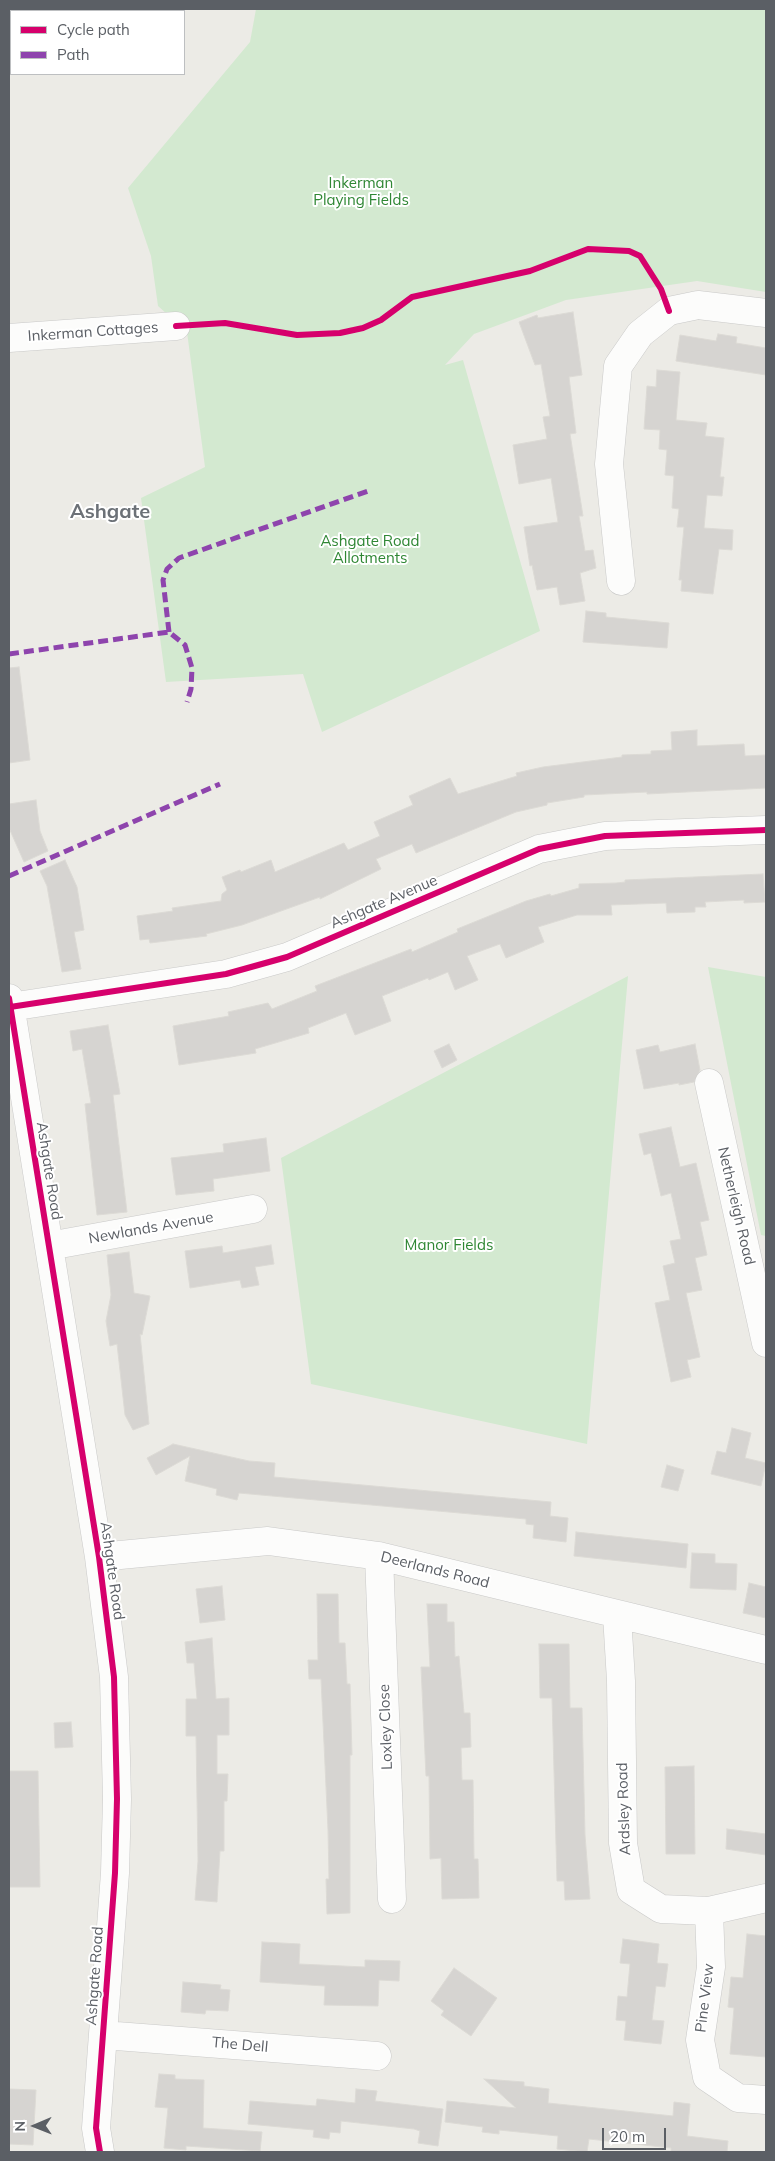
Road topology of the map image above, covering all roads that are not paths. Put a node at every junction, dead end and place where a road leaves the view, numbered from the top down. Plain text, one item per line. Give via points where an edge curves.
1 (766, 313) edge
2 (176, 326) dead end
3 (9, 338) edge
4 (621, 581) dead end
5 (766, 830) edge
6 (9, 1003) edge
7 (709, 1083) dead end
8 (253, 1209) dead end
9 (49, 1246) junction
10 (766, 1343) edge
11 (379, 1556) junction
12 (99, 1557) junction
13 (617, 1615) junction
14 (766, 1650) edge
15 (392, 1898) dead end
16 (766, 1898) edge
17 (709, 1912) junction
18 (103, 2034) junction
19 (378, 2056) dead end
20 (766, 2100) edge
21 (94, 2144) edge

1 - 4 street via 698,305 669,311 640,334 618,366 609,464
2 - 3 street, Inkerman Cottages
5 - 6 street, Ashgate Avenue via 605,836 539,849 287,956 226,974
6 - 9 street, Ashgate Road
7 - 10 street, Netherleigh Road via 710,1131
8 - 9 street, Newlands Avenue
9 - 12 street, Ashgate Road
11 - 12 street, Deerlands Road via 268,1541
11 - 13 street, Deerlands Road
11 - 15 street, Loxley Close
12 - 18 street, Ashgate Road via 114,1677 117,1800
13 - 14 street, Deerlands Road
13 - 17 street, Ardsley Road via 621,1681 622,1843 631,1890 661,1909
16 - 17 street, Ardsley Road
17 - 20 street, Pine View via 711,1967 700,2040 707,2077 738,2098
18 - 19 street, The Dell
18 - 21 street, Ashgate Road

